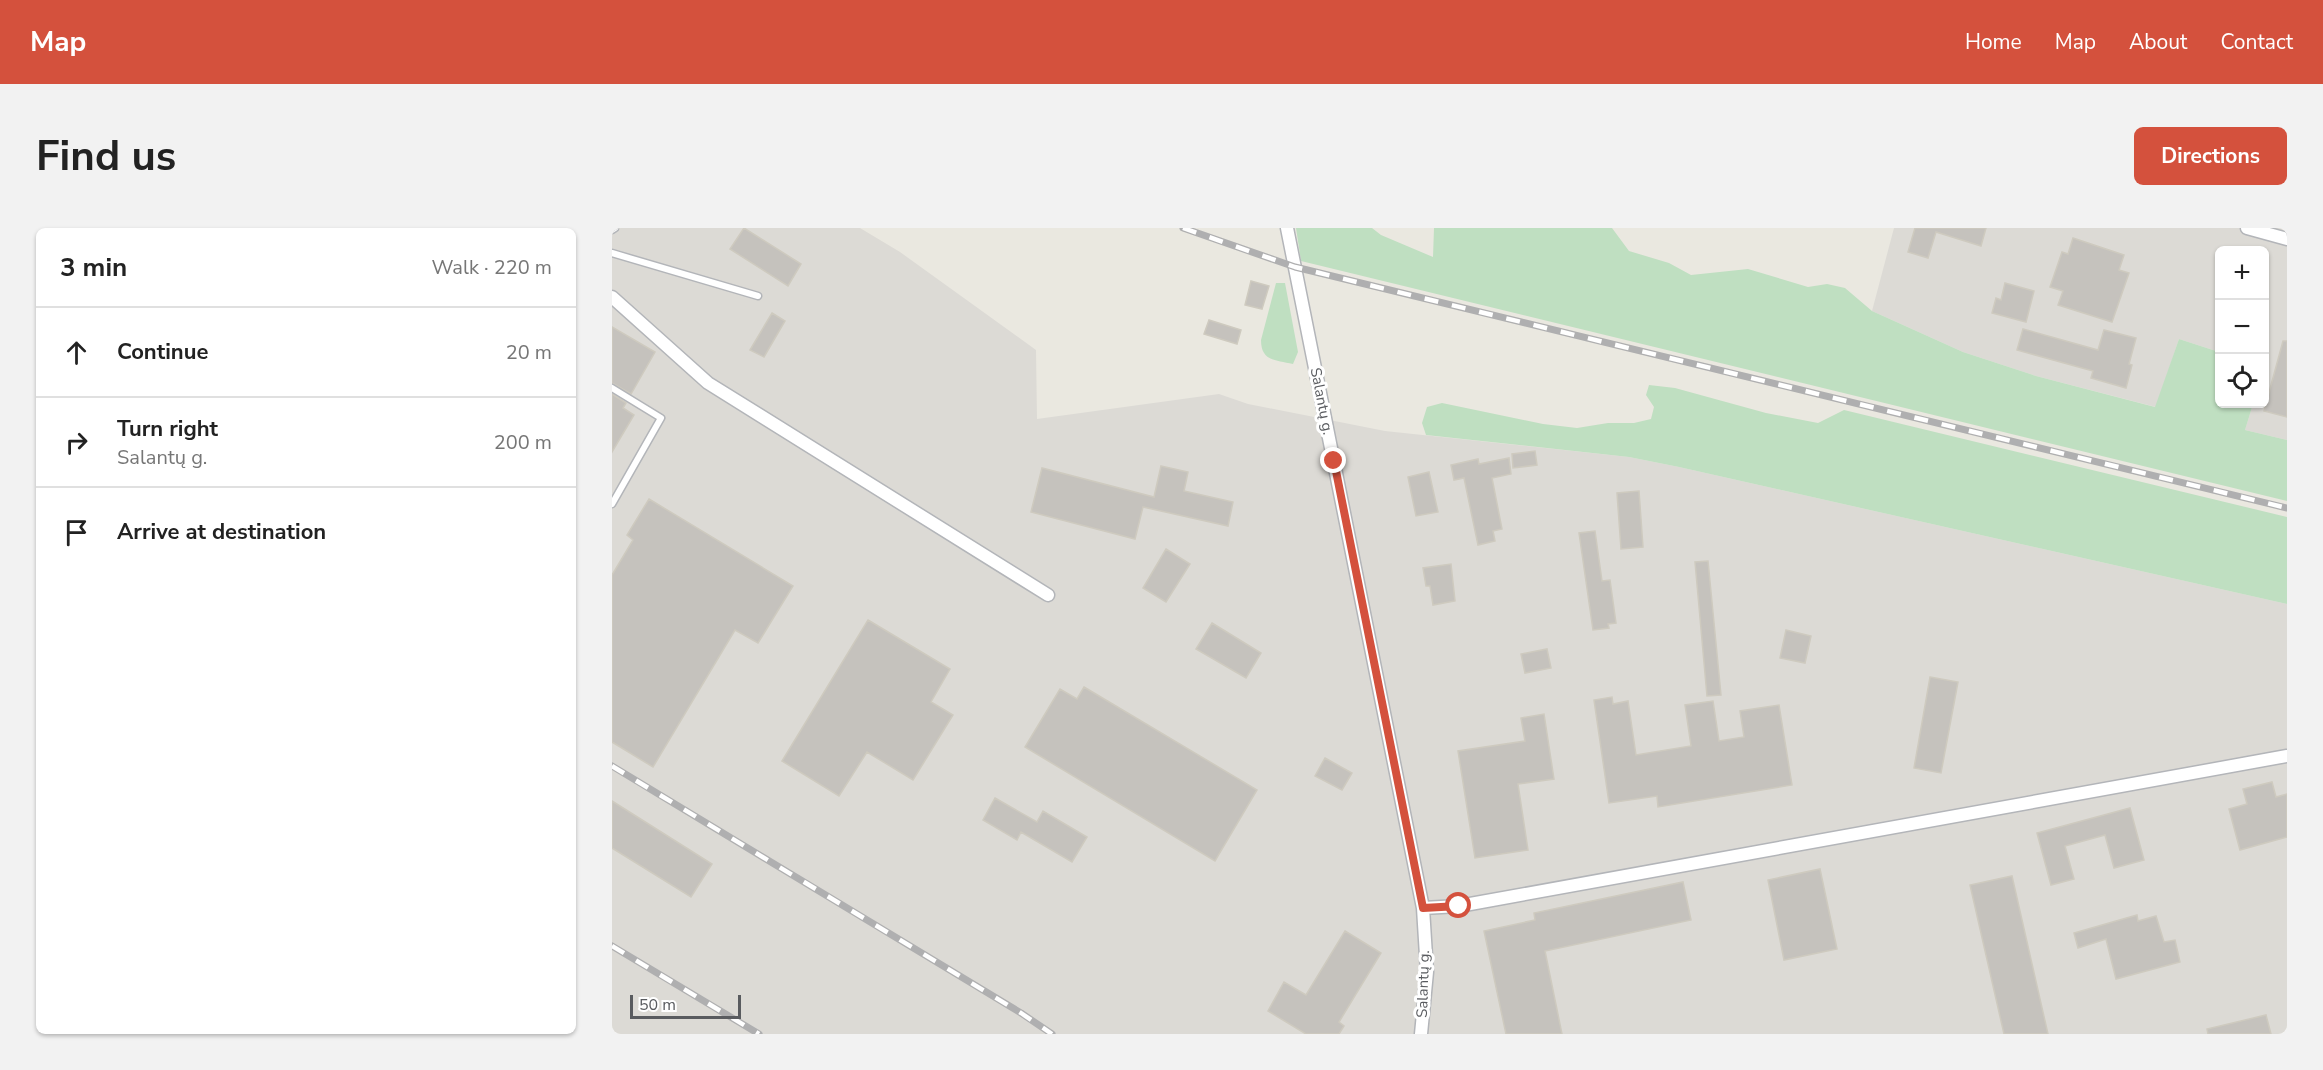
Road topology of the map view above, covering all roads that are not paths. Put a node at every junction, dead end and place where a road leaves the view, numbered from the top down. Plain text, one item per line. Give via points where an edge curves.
1 (1287, 228) edge
2 (2247, 228) edge
3 (2287, 239) edge
4 (612, 253) edge
5 (758, 296) dead end
6 (612, 297) edge
7 (612, 388) edge
8 (612, 504) edge
9 (1048, 595) dead end
10 (2287, 756) edge
11 (1423, 908) junction
12 (1421, 1034) edge

1 - 11 street, Salantų g.
2 - 3 street
4 - 5 lane
6 - 9 street via 708,383
7 - 8 lane via 661,418
10 - 11 street via 1459,906
11 - 12 street, Salantų g. via 1427,972

